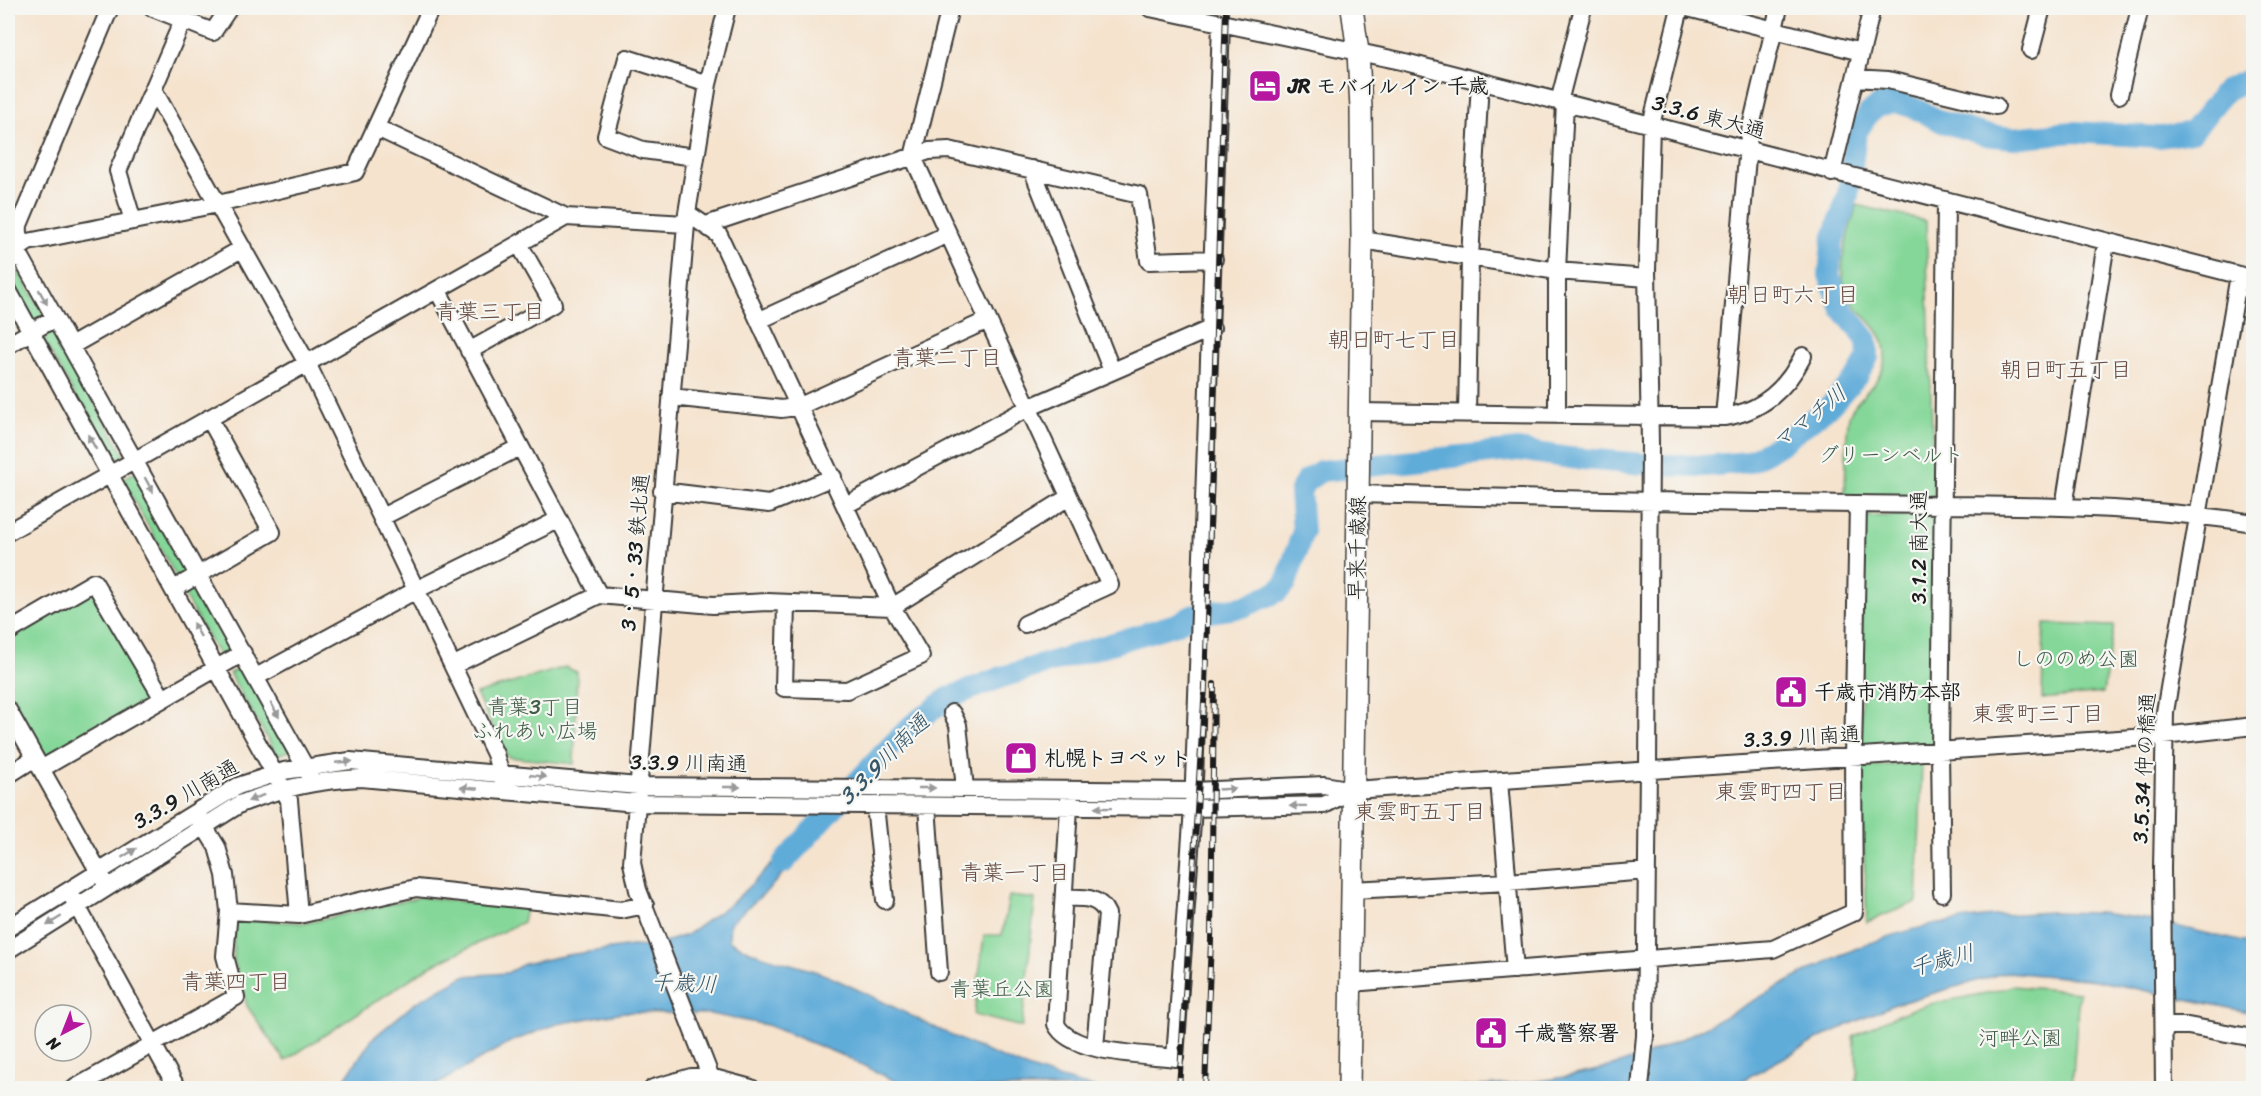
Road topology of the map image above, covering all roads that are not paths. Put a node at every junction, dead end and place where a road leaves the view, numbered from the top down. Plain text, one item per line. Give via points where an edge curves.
1 (110, 8) edge
2 (153, 8) edge
3 (229, 8) edge
4 (431, 8) edge
5 (727, 8) edge
6 (950, 8) edge
7 (1150, 8) edge
8 (1352, 8) edge
9 (1583, 8) edge
10 (1680, 8) edge
11 (1688, 8) edge
12 (1779, 8) edge
13 (1872, 8) edge
14 (2042, 8) edge
15 (2140, 8) edge
16 (183, 20) junction
17 (1221, 24) junction
18 (1774, 30) junction
19 (2031, 50) dead end
20 (1358, 52) junction
21 (1861, 52) junction
22 (1855, 78) junction
23 (1480, 82) junction
24 (708, 84) junction
25 (154, 91) junction
26 (2119, 95) dead end
27 (1562, 102) junction
28 (1996, 106) dead end
29 (1651, 125) junction
30 (377, 128) junction
31 (1749, 151) junction
32 (695, 157) junction
33 (913, 157) junction
34 (1032, 169) junction
35 (1837, 174) junction
36 (1946, 201) junction
37 (218, 204) junction
38 (566, 217) junction
39 (687, 219) junction
40 (133, 221) junction
41 (706, 225) junction
42 (948, 234) junction
43 (1362, 240) junction
44 (2106, 243) junction
45 (519, 244) junction
46 (243, 248) junction
47 (11, 254) edge
48 (1470, 258) junction
49 (1214, 259) junction
50 (1557, 271) junction
51 (2246, 277) edge
52 (1647, 278) junction
53 (8, 290) edge
54 (438, 291) junction
55 (55, 318) junction
56 (760, 320) junction
57 (988, 320) junction
58 (1212, 328) junction
59 (31, 332) junction
60 (8, 345) edge
61 (71, 346) junction
62 (469, 351) junction
63 (1803, 356) dead end
64 (307, 363) junction
65 (1112, 371) junction
66 (671, 397) junction
67 (800, 406) junction
68 (1029, 408) junction
69 (1358, 412) junction
70 (1467, 413) junction
71 (1557, 414) junction
72 (1650, 414) junction
73 (1724, 417) junction
74 (209, 418) junction
75 (520, 447) junction
76 (134, 460) junction
77 (110, 474) junction
78 (833, 477) junction
79 (1358, 490) junction
80 (662, 491) junction
81 (1069, 496) junction
82 (1650, 502) junction
83 (1858, 504) junction
84 (1942, 504) junction
85 (846, 505) junction
86 (2064, 507) junction
87 (2199, 515) junction
88 (382, 517) junction
89 (558, 520) junction
90 (2253, 523) edge
91 (9, 527) edge
92 (199, 574) junction
93 (174, 589) junction
94 (418, 589) junction
95 (599, 595) junction
96 (653, 600) junction
97 (786, 603) junction
98 (892, 607) junction
99 (1025, 624) dead end
100 (8, 632) edge
101 (243, 653) junction
102 (454, 666) junction
103 (218, 668) junction
104 (256, 677) junction
105 (163, 699) junction
106 (8, 710) edge
107 (952, 713) dead end
108 (2253, 726) edge
109 (2163, 736) junction
110 (1940, 752) junction
111 (1853, 757) junction
112 (38, 764) junction
113 (1648, 769) junction
114 (500, 772) junction
115 (309, 774) junction
116 (8, 775) edge
117 (280, 781) junction
118 (1499, 781) junction
119 (638, 786) junction
120 (965, 788) junction
121 (1070, 790) junction
122 (1353, 790) junction
123 (507, 791) junction
124 (1194, 791) junction
125 (636, 803) junction
126 (875, 805) junction
127 (927, 806) junction
128 (1070, 807) junction
129 (1193, 808) junction
130 (200, 819) junction
131 (1647, 871) junction
132 (99, 872) junction
133 (1508, 882) junction
134 (107, 887) junction
135 (1351, 890) junction
136 (68, 891) junction
137 (1942, 893) dead end
138 (1064, 898) junction
139 (885, 900) dead end
140 (645, 905) junction
141 (77, 906) junction
142 (230, 911) junction
143 (299, 915) junction
144 (8, 928) edge
145 (8, 950) edge
146 (1646, 961) junction
147 (1515, 969) junction
148 (939, 972) dead end
149 (1351, 983) junction
150 (2164, 1019) junction
151 (2253, 1038) edge
152 (153, 1044) junction
153 (1095, 1047) junction
154 (1350, 1079) edge
155 (713, 1083) edge
156 (79, 1088) edge
157 (177, 1089) edge
158 (653, 1089) edge
159 (751, 1089) edge
160 (1640, 1089) edge
161 (2164, 1089) edge

1 - 47 street via 19,225
2 - 16 street
3 - 16 street via 213,32
4 - 30 street
5 - 24 street, 3・5・33 鉄北通
6 - 33 street
7 - 17 street, 3.3.6 東大通
8 - 20 main road, 早来千歳線
9 - 27 street
10 - 29 street
11 - 18 street
12 - 18 street
13 - 21 street
14 - 19 street
15 - 26 street
16 - 25 street
17 - 20 street, 3.3.6 東大通
17 - 49 street
18 - 21 street
18 - 31 street via 1749,135
20 - 23 street, 3.3.6 東大通
20 - 43 main road, 早来千歳線
21 - 22 street
22 - 28 street via 1888,80
22 - 35 street
23 - 27 street, 3.3.6 東大通
23 - 48 street
24 - 32 street, 3・5・33 鉄北通
24 - 32 street via 627,58 606,136 643,150
25 - 37 street
25 - 40 street via 118,171
27 - 29 street, 3.3.6 東大通
27 - 50 street
29 - 31 street, 3.3.6 東大通
29 - 52 street
30 - 37 street via 355,172
30 - 38 street
31 - 35 street, 3.3.6 東大通
31 - 73 street
32 - 39 street, 3・5・33 鉄北通
33 - 34 street via 949,150
33 - 41 street
33 - 42 street
34 - 49 street via 1139,195 1149,261
34 - 65 street
35 - 36 street, 3.3.6 東大通
36 - 44 street, 3.3.6 東大通
36 - 84 street, 3.1.2 南大通
37 - 40 street
37 - 46 street
38 - 39 street
38 - 45 street
39 - 41 street
39 - 66 street, 3・5・33 鉄北通
40 - 47 street via 28,242
41 - 56 street via 719,235
42 - 56 street
42 - 57 street
43 - 48 street
43 - 69 main road, 早来千歳線
44 - 51 street, 3.3.6 東大通
44 - 86 street
45 - 54 street
45 - 62 street via 553,304
46 - 61 street
46 - 64 street
47 -> 55 street via 22,259
48 - 50 street
48 - 70 street
49 - 58 street
50 - 52 street
50 - 71 street
51 - 87 street, 3.5.34 仲の橋通
52 - 72 street
53 - 59 street
54 - 62 street
54 - 64 street
55 - 59 street
55 - 61 street
56 - 67 street
57 - 67 street
57 - 68 street
58 - 65 street
58 - 124 street
59 - 60 street
77 -> 59 street
61 - 76 street
62 - 75 street
63 - 73 street via 1791,379 1769,399 1744,414
64 - 74 street
64 - 88 street
65 - 68 street
66 - 67 street via 782,409
66 - 80 street, 3・5・33 鉄北通
67 - 78 street
68 - 81 street
68 - 85 street
69 - 70 street
69 - 79 main road, 早来千歳線
70 - 71 street
71 - 72 street
72 - 73 street
72 - 82 street
74 - 76 street
74 - 92 street via 272,532
75 - 88 street
75 - 89 street
76 - 77 street
76 -> 92 street
77 - 91 street
77 - 93 street
78 - 80 street via 770,504
78 - 85 street
79 - 82 street
79 - 122 main road, 早来千歳線
80 - 96 street, 3・5・33 鉄北通
81 - 98 street
81 - 99 street via 1110,585
82 - 83 street
82 - 113 street
83 - 84 street
83 - 111 street
84 - 86 street
84 - 110 street, 3.1.2 南大通
85 - 98 street
86 - 87 street
87 - 90 street
87 - 109 street, 3.5.34 仲の橋通
88 - 94 street
89 - 94 street
89 - 95 street
92 - 93 street
92 - 101 street
103 -> 93 street
94 - 102 street
94 - 104 street
95 - 96 street
95 - 102 street
96 - 97 street via 713,605
96 - 119 street, 3・5・33 鉄北通
97 - 98 street
97 - 98 street via 784,688 847,690 921,656
100 - 105 street via 94,582
101 - 103 street
101 - 104 street
102 - 114 street
103 - 105 street
103 - 117 street
104 -> 115 street
105 - 112 street
106 - 112 street
107 - 120 street via 958,725
108 - 109 street, 3.3.9 川南通
109 - 110 street, 3.3.9 川南通
109 - 150 street, 3.5.34 仲の橋通
110 - 111 street, 3.3.9 川南通
110 - 137 street, 3.1.2 南大通
111 - 113 street, 3.3.9 川南通
111 - 146 street via 1854,912 1773,949
112 - 116 street
112 - 132 street
113 - 118 street, 3.3.9 川南通
113 - 131 street
115 -> 114 street, 3.3.9 川南通 via 350,761
114 -> 119 street, 3.3.9 川南通
114 - 123 street
115 - 117 street, 3.3.9 川南通
123 -> 115 street, 3.3.9 川南通
117 - 130 street, 3.3.9 川南通 via 238,786
117 - 143 street via 289,800
118 - 122 street, 3.3.9 川南通
118 - 133 street
119 -> 120 street, 3.3.9 川南通
119 - 125 street, 3・5・33 鉄北通
120 - 121 street
121 - 124 street
121 - 128 street
124 -> 122 street via 1324,785
122 -> 129 street via 1324,805
122 - 135 main road, 早来千歳線
123 - 125 street, 3.3.9 川南通
124 - 129 street
125 - 126 street, 3.3.9 川南通
125 - 140 street, 3・5・33 鉄北通 via 632,863
126 - 127 street
126 - 139 street
127 - 128 street
127 - 148 street
129 -> 128 street
128 - 138 street
129 - 153 street via 1175,1058
132 -> 130 street, 3.3.9 川南通
130 - 134 street, 3.3.9 川南通
130 - 142 street via 217,847
131 - 133 street
131 - 146 street
132 - 134 street
132 - 136 street, 3.3.9 川南通
133 - 135 street
133 - 147 street
134 - 141 street, 3.3.9 川南通
135 - 149 main road, 早来千歳線
136 - 141 street
136 - 144 street, 3.3.9 川南通
138 - 153 street via 1056,1024 1060,1033
138 - 153 street via 1090,898 1107,914
140 - 143 street via 621,910 416,888
140 - 155 street, 3・5・33 鉄北通
141 -> 145 street, 3.3.9 川南通
141 - 152 street
142 - 143 street
142 - 152 street via 225,956 236,997
146 - 147 street
146 - 160 street
147 - 149 street
149 - 154 main road, 早来千歳線
150 - 151 street
150 - 161 street, 3.5.34 仲の橋通
152 - 156 street
152 - 157 street
155 - 158 street via 691,1077
155 - 159 street

